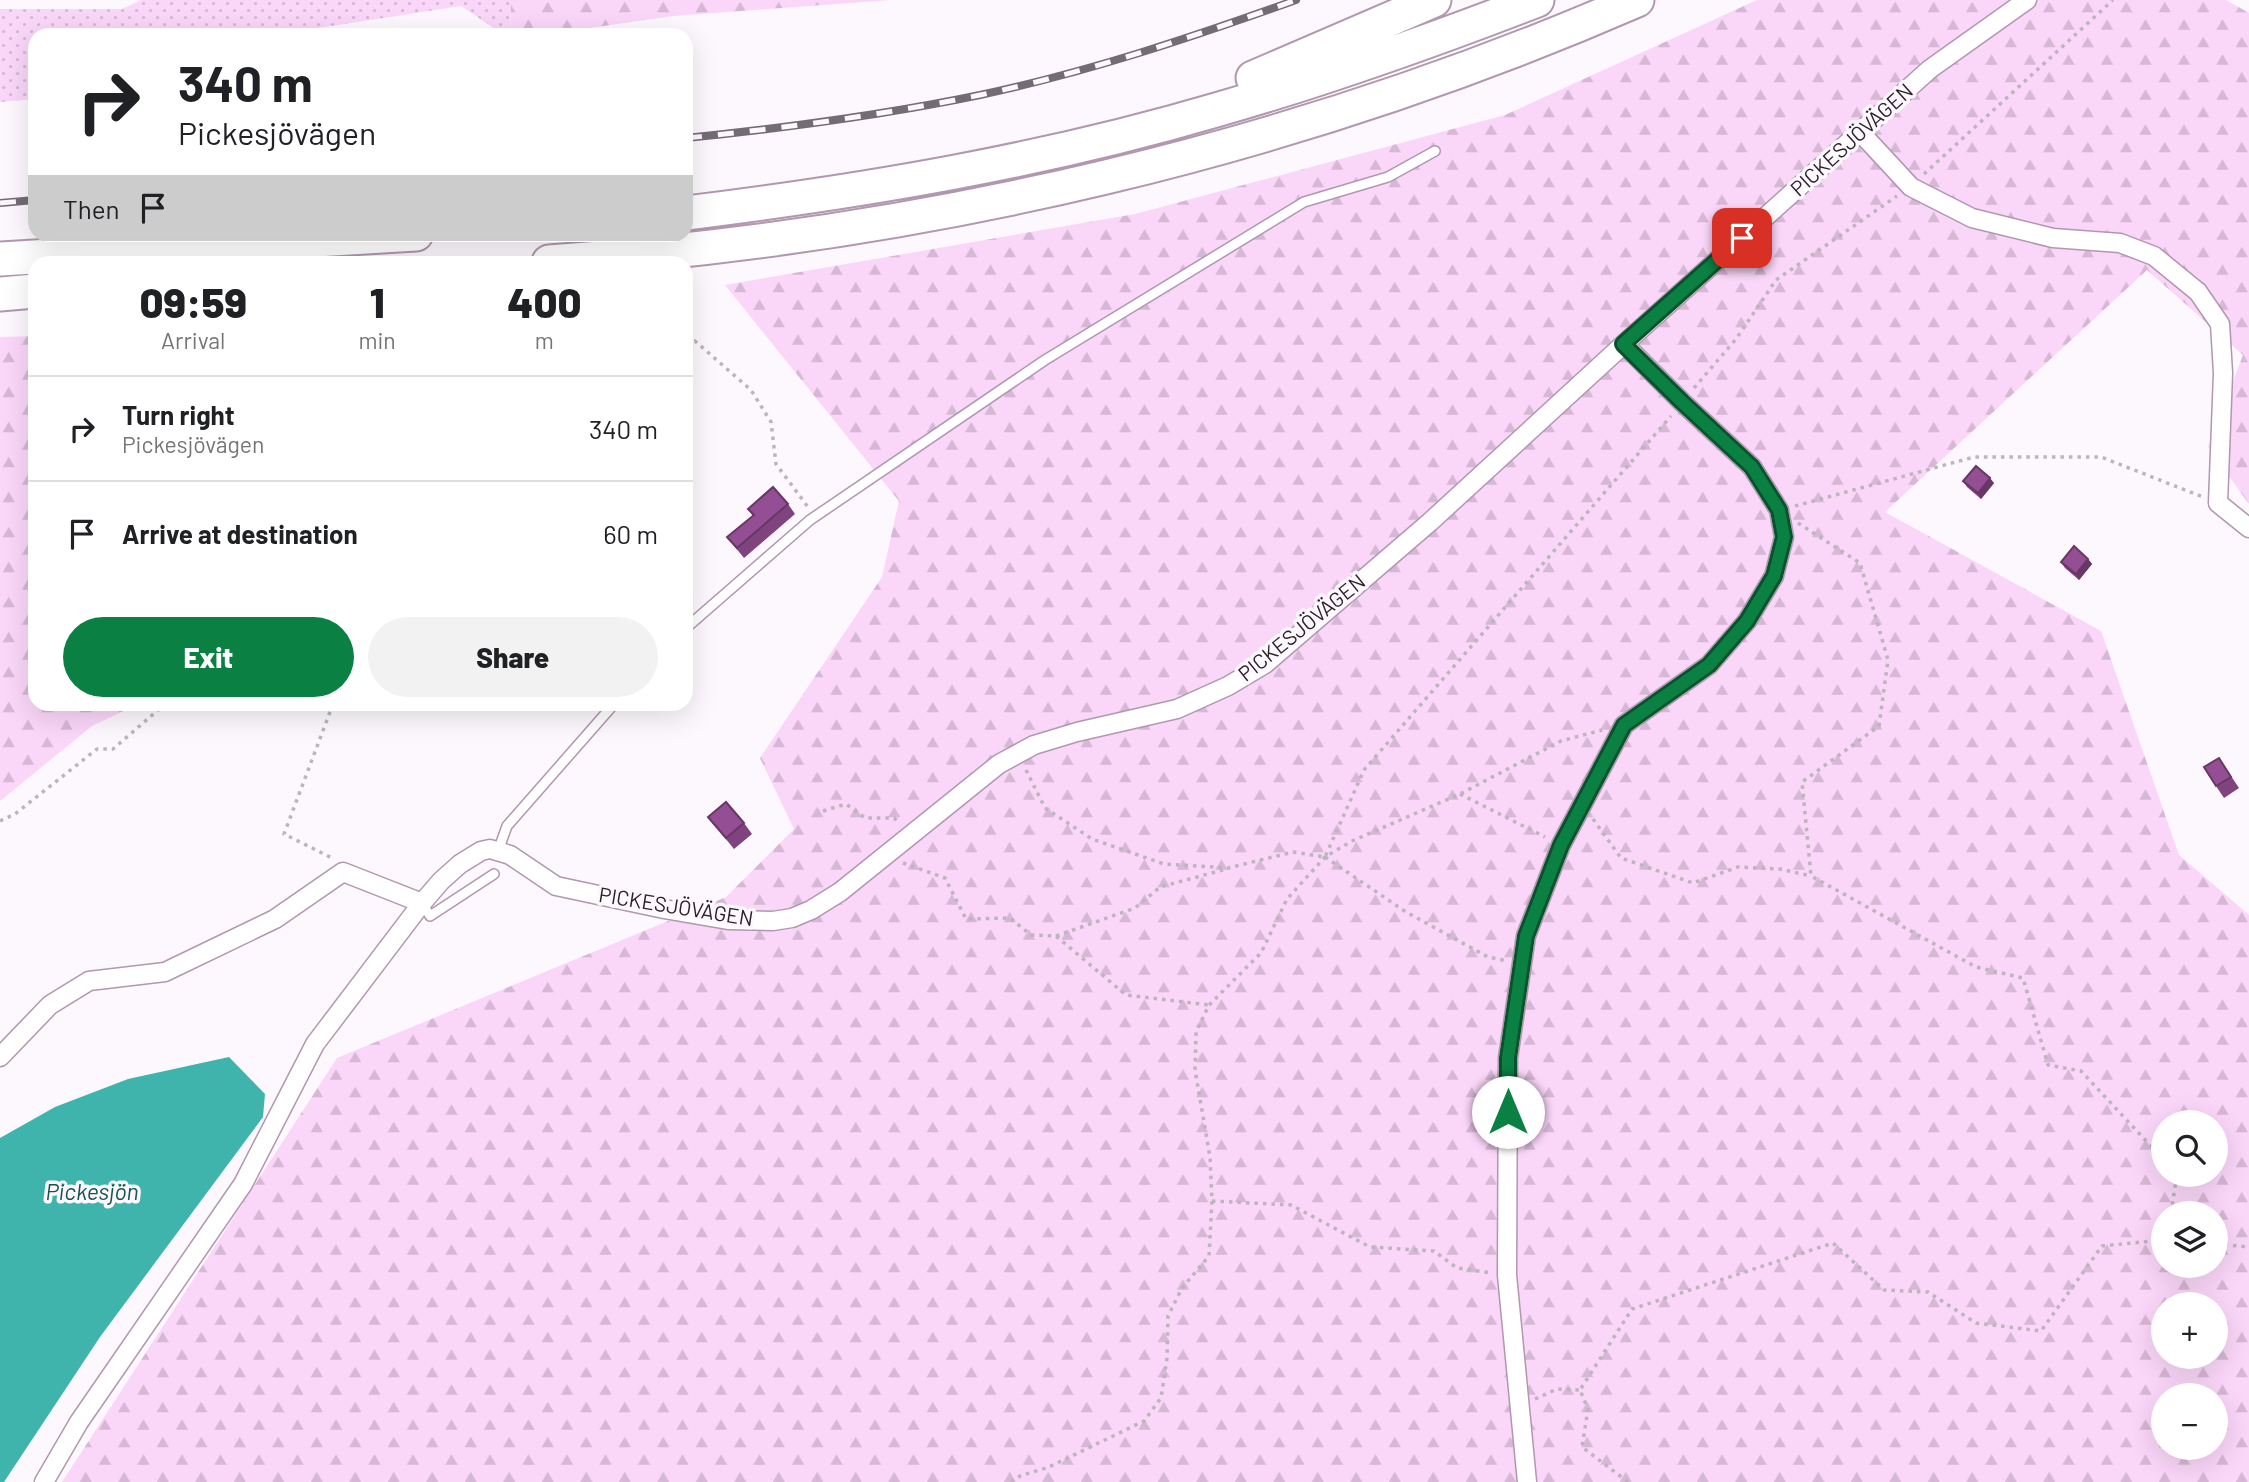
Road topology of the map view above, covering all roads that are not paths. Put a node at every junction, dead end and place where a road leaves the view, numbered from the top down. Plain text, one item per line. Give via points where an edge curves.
1 (1434, 0) edge
2 (1537, 0) edge
3 (1637, 0) edge
4 (2027, 0) edge
5 (1861, 132) junction
6 (1435, 151) dead end
7 (999, 163) junction
8 (693, 212) edge
9 (277, 242) edge
10 (28, 256) edge
11 (35, 256) edge
12 (646, 256) edge
13 (0, 258) edge
14 (28, 292) edge
15 (0, 294) edge
16 (1623, 344) junction
17 (2249, 528) edge
18 (693, 622) edge
19 (608, 711) edge
20 (498, 850) junction
21 (494, 874) dead end
22 (422, 903) junction
23 (0, 1057) edge
24 (44, 1482) edge
25 (1527, 1482) edge

1 - 7 highway via 1278,69
2 - 7 highway via 1415,46 1214,111
3 - 12 highway via 1445,76 1228,146 1074,185 914,217
4 - 5 street, PICKESJÖVÄGEN via 1930,69
5 - 16 street, PICKESJÖVÄGEN
5 - 17 street via 1911,187 1972,218 2053,238 2120,243 2154,256 2198,292 2220,324 2223,373 2218,503
6 - 18 lane via 1388,177 1304,202 1045,359 810,520
7 - 8 highway via 905,182
9 - 11 highway
10 - 13 highway
14 - 15 highway
16 - 20 street, PICKESJÖVÄGEN via 1430,522 1265,664 1177,709 1034,745 999,764 840,892 811,910 792,918 753,921 664,909 556,886
16 - 25 street via 1752,467 1779,510 1784,537 1774,576 1747,621 1709,665 1624,725 1561,845 1526,936 1508,1058 1507,1275
19 - 20 lane via 507,827
20 - 22 street via 481,851 467,860
21 - 22 lane via 430,916
22 - 23 street via 343,872 275,919 165,972 89,981 50,1005
22 - 24 street via 315,1044 243,1184 79,1422

